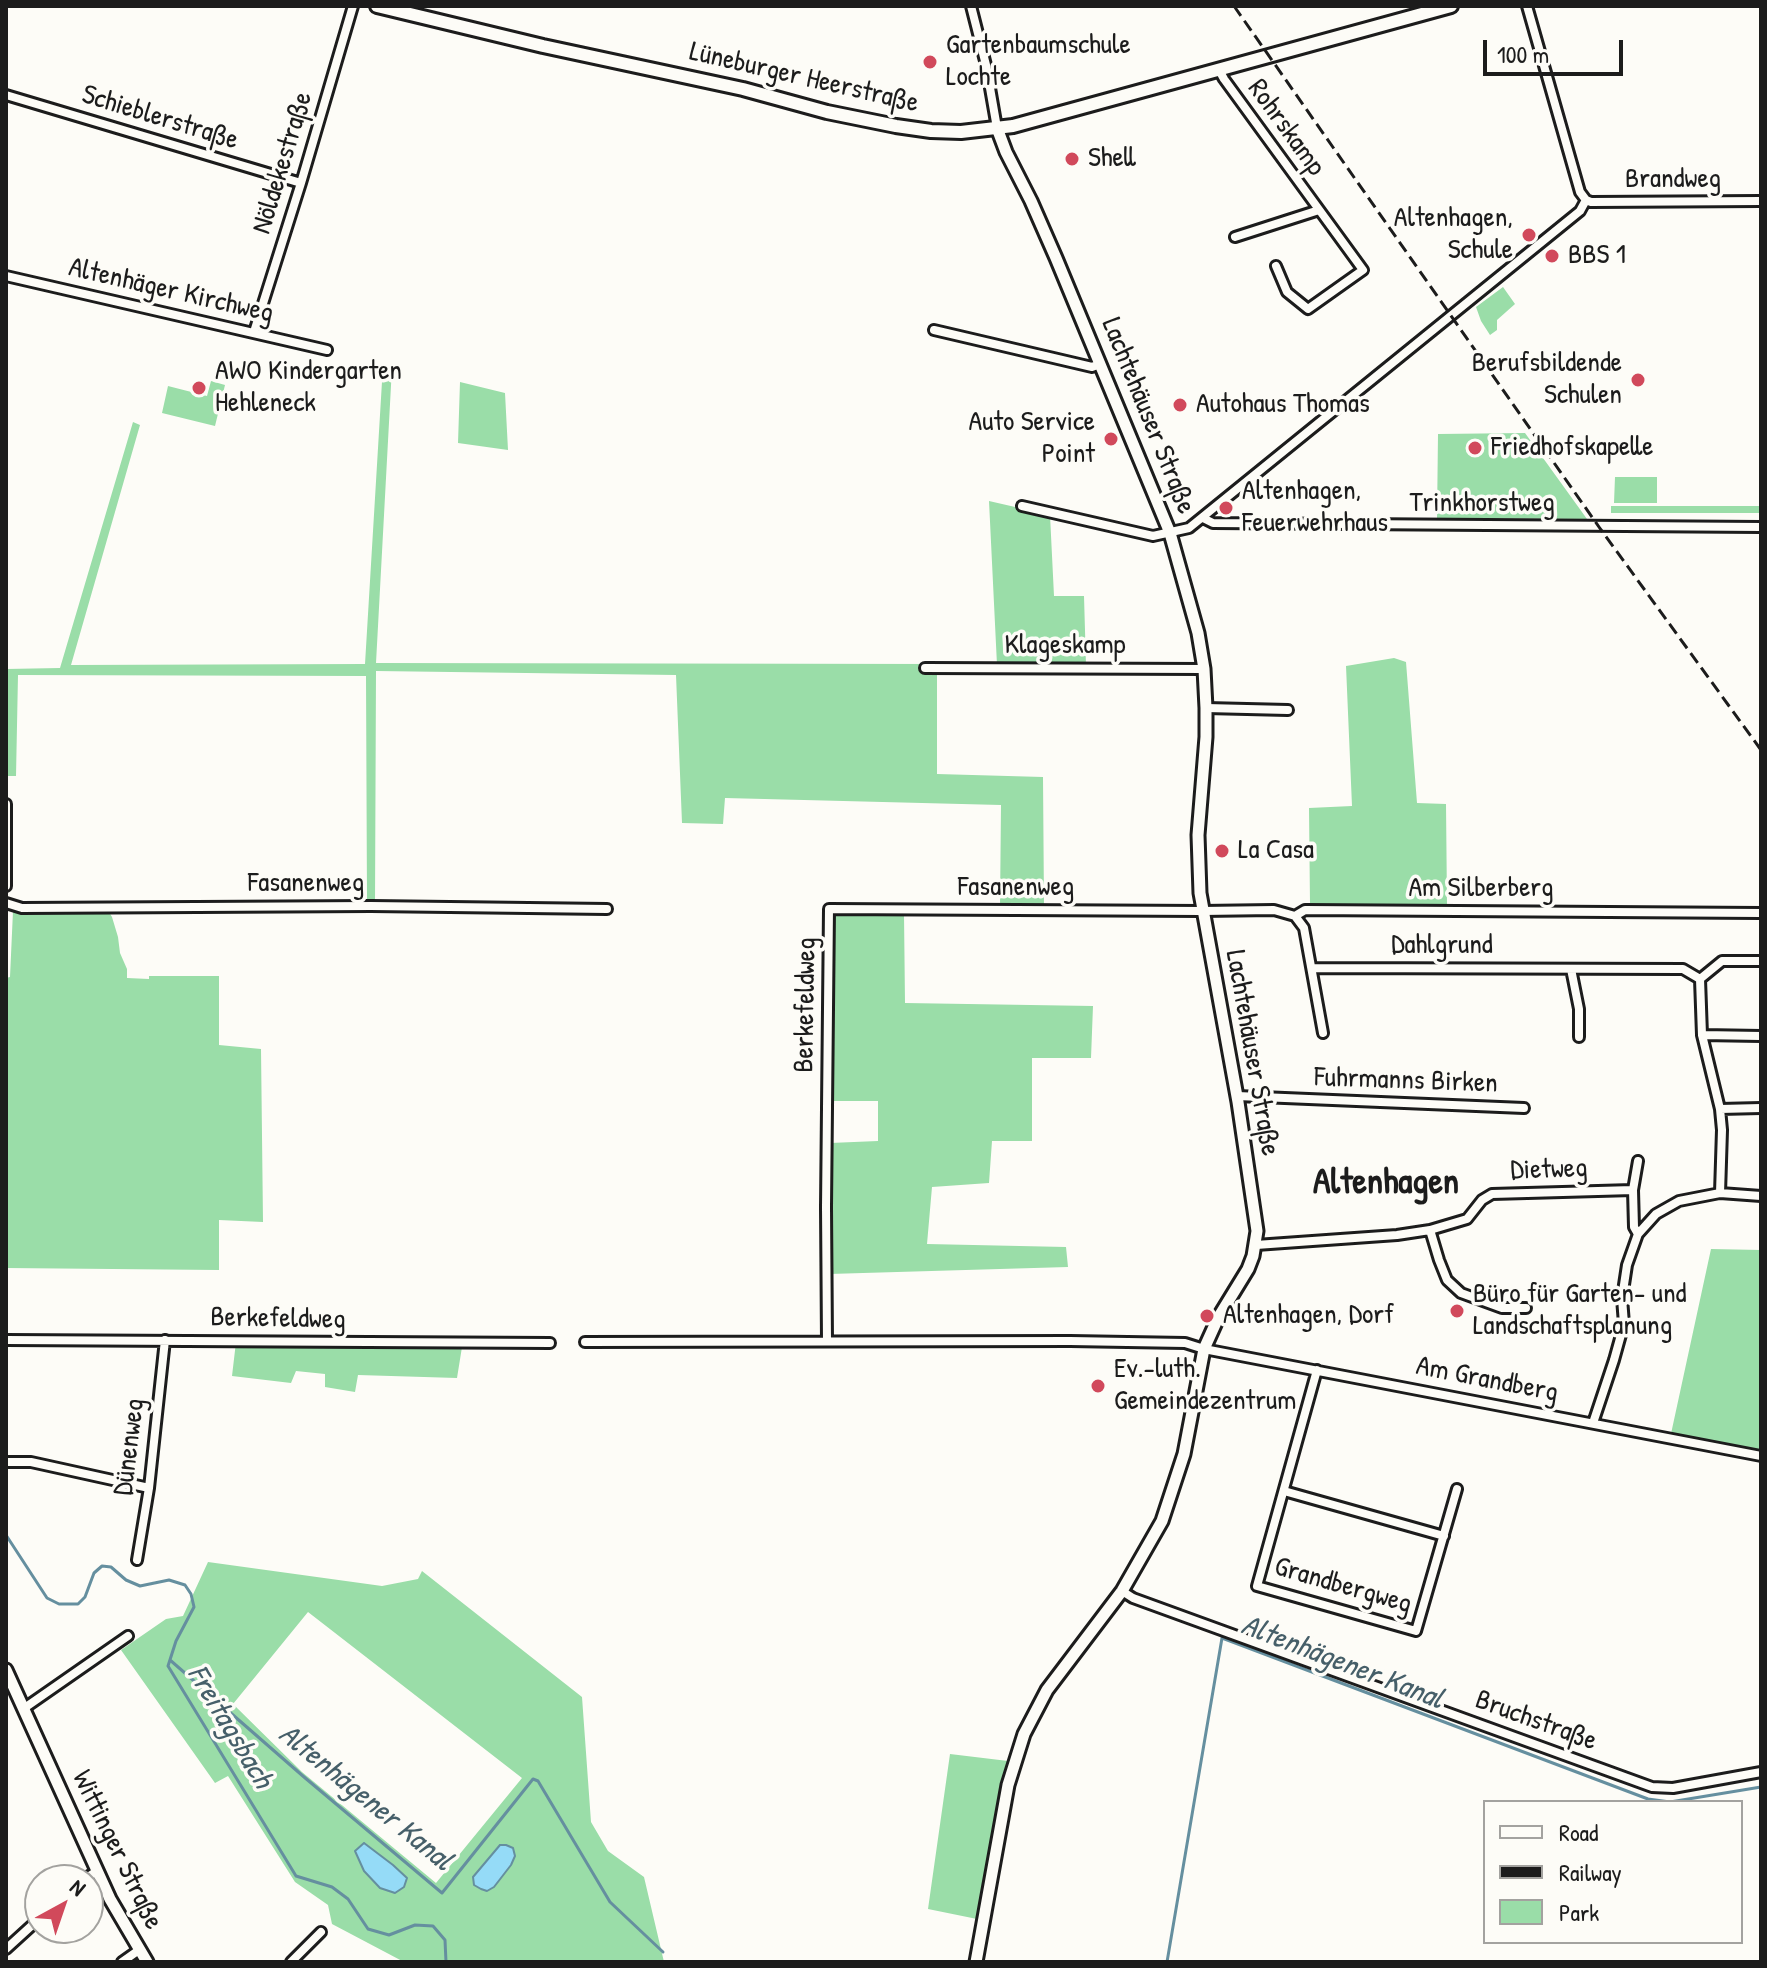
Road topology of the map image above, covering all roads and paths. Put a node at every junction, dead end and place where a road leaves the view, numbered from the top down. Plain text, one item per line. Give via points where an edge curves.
1 (353, 6) edge
2 (377, 6) edge
3 (971, 6) edge
4 (1451, 6) edge
5 (1527, 6) edge
6 (1219, 70) junction
7 (6, 95) edge
8 (997, 128) junction
9 (301, 183) junction
10 (1586, 200) junction
11 (1761, 201) edge
12 (1319, 210) junction
13 (1235, 237) dead end
14 (1276, 266) dead end
15 (6, 276) edge
16 (934, 330) dead end
17 (254, 332) junction
18 (327, 350) dead end
19 (1100, 364) junction
20 (1022, 506) dead end
21 (1203, 518) junction
22 (1761, 527) edge
23 (1170, 533) junction
24 (925, 668) dead end
25 (1204, 669) junction
26 (1206, 708) junction
27 (1288, 710) dead end
28 (6, 804) edge
29 (6, 886) edge
30 (6, 903) edge
31 (607, 909) dead end
32 (829, 909) joint
33 (1202, 911) junction
34 (1761, 913) edge
35 (1295, 916) junction
36 (1761, 961) edge
37 (1312, 968) junction
38 (1571, 969) junction
39 (1700, 979) junction
40 (1323, 1033) dead end
41 (1702, 1035) junction
42 (1761, 1036) edge
43 (1579, 1037) dead end
44 (1237, 1096) junction
45 (1524, 1108) dead end
46 (1761, 1108) edge
47 (1720, 1109) junction
48 (1638, 1161) dead end
49 (1633, 1190) junction
50 (1720, 1193) junction
51 (1761, 1196) edge
52 (1430, 1230) junction
53 (1638, 1234) junction
54 (1256, 1245) junction
55 (1526, 1308) dead end
56 (6, 1340) edge
57 (165, 1340) junction
58 (827, 1341) junction
59 (585, 1342) dead end
60 (550, 1343) dead end
61 (1204, 1349) junction
62 (1317, 1370) junction
63 (1593, 1423) junction
64 (1761, 1456) edge
65 (6, 1462) edge
66 (149, 1488) junction
67 (1457, 1489) dead end
68 (1284, 1491) junction
69 (1444, 1536) junction
70 (137, 1560) dead end
71 (1122, 1591) junction
72 (128, 1636) dead end
73 (6, 1670) edge
74 (23, 1709) junction
75 (1761, 1772) edge
76 (94, 1864) edge
77 (104, 1886) edge
78 (321, 1932) dead end
79 (24, 1933) edge
80 (6, 1949) edge
81 (139, 1950) junction
82 (122, 1962) edge
83 (147, 1962) edge
84 (291, 1962) edge
85 (976, 1962) edge

1 - 9 street, Nöldekestraße
2 - 8 main road, Lüneburger Heerstraße via 896,126 961,132
3 - 8 street
4 - 6 main road, Lüneburger Heerstraße
5 - 10 street
6 - 8 main road, Lüneburger Heerstraße
6 - 12 street, Rohrskamp
7 - 9 street, Schieblerstraße
8 - 19 street, Lachtehäuser Straße
9 - 17 street, Nöldekestraße
10 - 11 street, Brandweg
10 - 21 street via 1580,211
12 - 13 street, Rohrskamp
12 - 14 street, Rohrskamp via 1363,270 1308,309 1287,292
15 - 17 street, Altenhäger Kirchweg
16 - 19 street via 1092,367
17 - 18 street, Altenhäger Kirchweg
19 - 23 street, Lachtehäuser Straße
20 - 23 street via 1153,536
21 - 22 street, Trinkhorstweg via 1213,523
21 - 23 street
23 - 25 street, Lachtehäuser Straße
24 - 25 street, Klageskamp
25 - 26 street, Lachtehäuser Straße
26 - 27 street
26 - 33 street, Lachtehäuser Straße via 1198,835
28 - 29 street
30 - 31 street, Fasanenweg via 22,908
32 - 33 street, Fasanenweg
32 - 58 street, Berkefeldweg
33 - 35 street, Am Silberberg via 1274,910
33 - 44 street, Lachtehäuser Straße
34 - 35 street, Am Silberberg via 1305,910
35 - 37 street via 1304,928
36 - 39 street via 1722,961
37 - 38 street, Dahlgrund
37 - 40 street
38 - 39 street, Dahlgrund via 1683,969
38 - 43 street
39 - 41 street
41 - 42 street
41 - 47 street
44 - 45 street, Fuhrmanns Birken
44 - 54 street, Lachtehäuser Straße
46 - 47 street
47 - 50 street
48 - 49 street
49 - 52 street, Dietweg via 1492,1194 1467,1219
49 - 53 street
50 - 51 street
50 - 53 street via 1679,1201 1656,1214
52 - 54 street, Dietweg
52 - 55 street via 1447,1280 1461,1293 1502,1308
53 - 63 street via 1627,1265 1624,1324
54 - 61 street, Lachtehäuser Straße
56 - 57 street, Berkefeldweg
57 - 60 street, Berkefeldweg
57 - 66 street, Dünenweg
58 - 59 street
58 - 61 street via 1185,1343
61 - 62 street, Am Grandberg
61 - 71 street, Lachtehäuser Straße via 1184,1454 1168,1505
62 - 63 street, Am Grandberg
62 - 68 street, Grandbergweg
63 - 64 street, Am Grandberg
65 - 66 street via 31,1462
66 - 70 street, Dünenweg
67 - 69 street, Grandbergweg
68 - 69 street
68 - 69 street, Grandbergweg via 1257,1586 1416,1631
71 - 75 street, Bruchstraße via 1652,1787
71 - 85 street, Lachtehäuser Straße via 1047,1690 1024,1734 1008,1785
72 - 74 street
73 - 74 street, Wittinger Straße
74 - 76 street, Wittinger Straße
77 - 81 street, Wittinger Straße
78 - 84 street
79 - 80 street
81 - 82 street
81 - 83 street, Wittinger Straße

